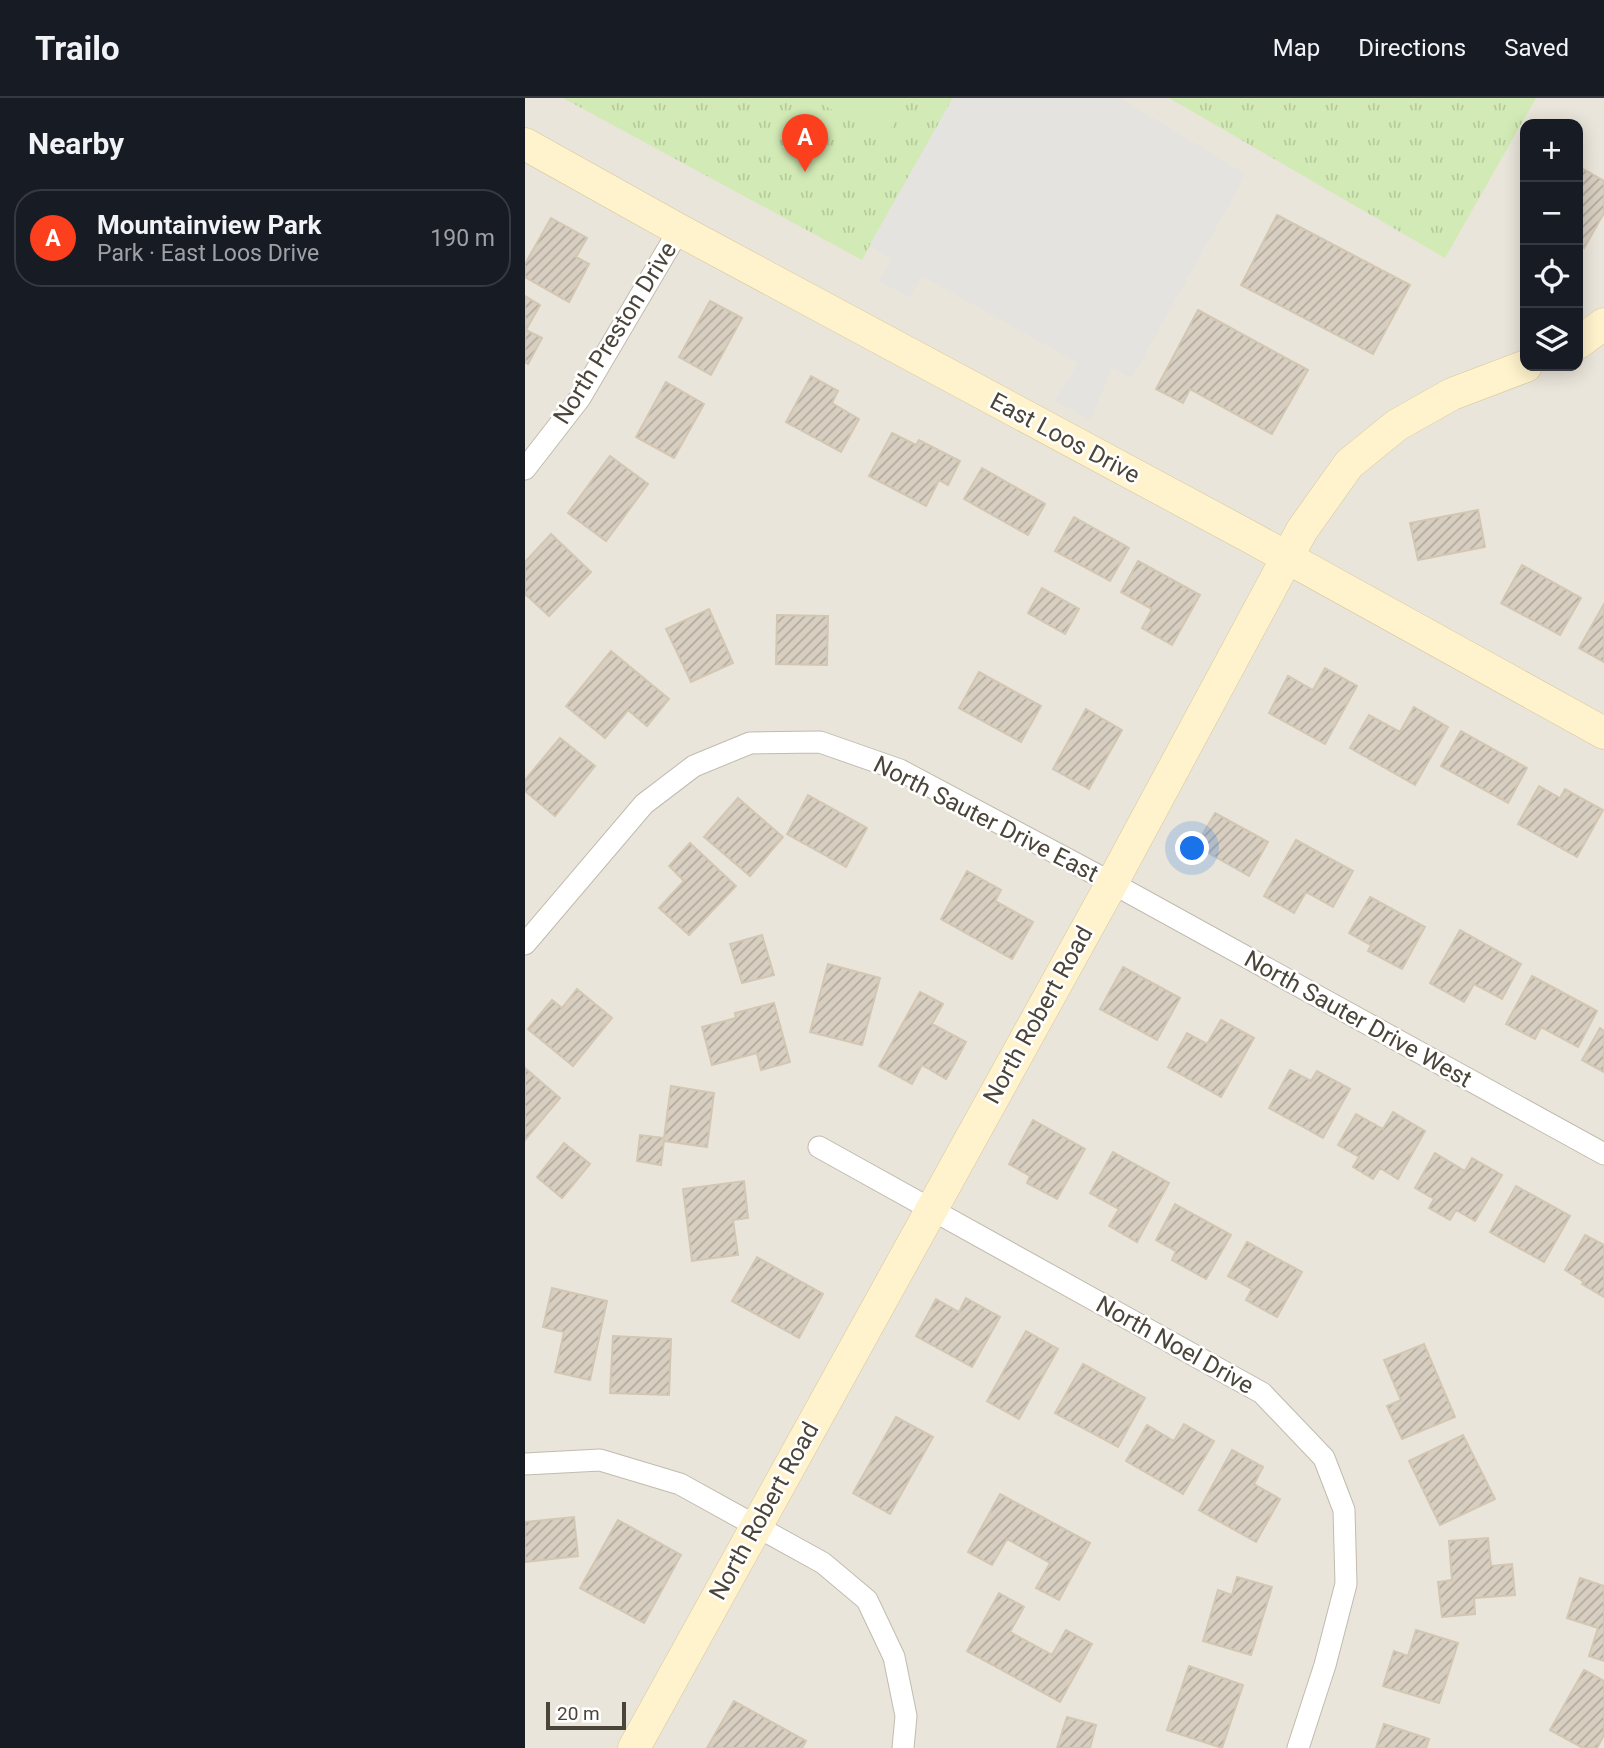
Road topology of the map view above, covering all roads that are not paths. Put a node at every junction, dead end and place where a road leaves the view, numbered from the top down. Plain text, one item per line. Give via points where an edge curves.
1 (525, 144) edge
2 (679, 230) junction
3 (1604, 324) edge
4 (1583, 339) edge
5 (1520, 368) edge
6 (525, 469) edge
7 (1287, 558) junction
8 (1604, 733) edge
9 (1112, 883) junction
10 (525, 944) edge
11 (819, 1147) dead end
12 (1604, 1154) edge
13 (930, 1208) junction
14 (525, 1464) edge
15 (756, 1525) junction
16 (634, 1748) edge
17 (904, 1748) edge
18 (1298, 1748) edge

1 - 2 main road, East Loos Drive
2 - 6 street, North Preston Drive via 580,398
2 - 7 main road, East Loos Drive
3 - 4 main road
5 - 7 main road, North Robert Road via 1452,394 1397,425 1349,464
7 - 8 main road, East Loos Drive
7 - 9 main road, North Robert Road
9 - 10 street, North Sauter Drive East via 900,770 820,741 750,743 694,766 644,804
9 - 12 street, North Sauter Drive West
9 - 13 main road, North Robert Road
11 - 13 street, North Noel Drive
13 - 15 main road, North Robert Road
13 - 18 street, North Noel Drive via 1262,1393 1324,1458 1344,1510 1346,1584
14 - 15 street via 600,1460 680,1484
15 - 16 main road, North Robert Road
15 - 17 street via 823,1563 867,1600 894,1657 906,1716

